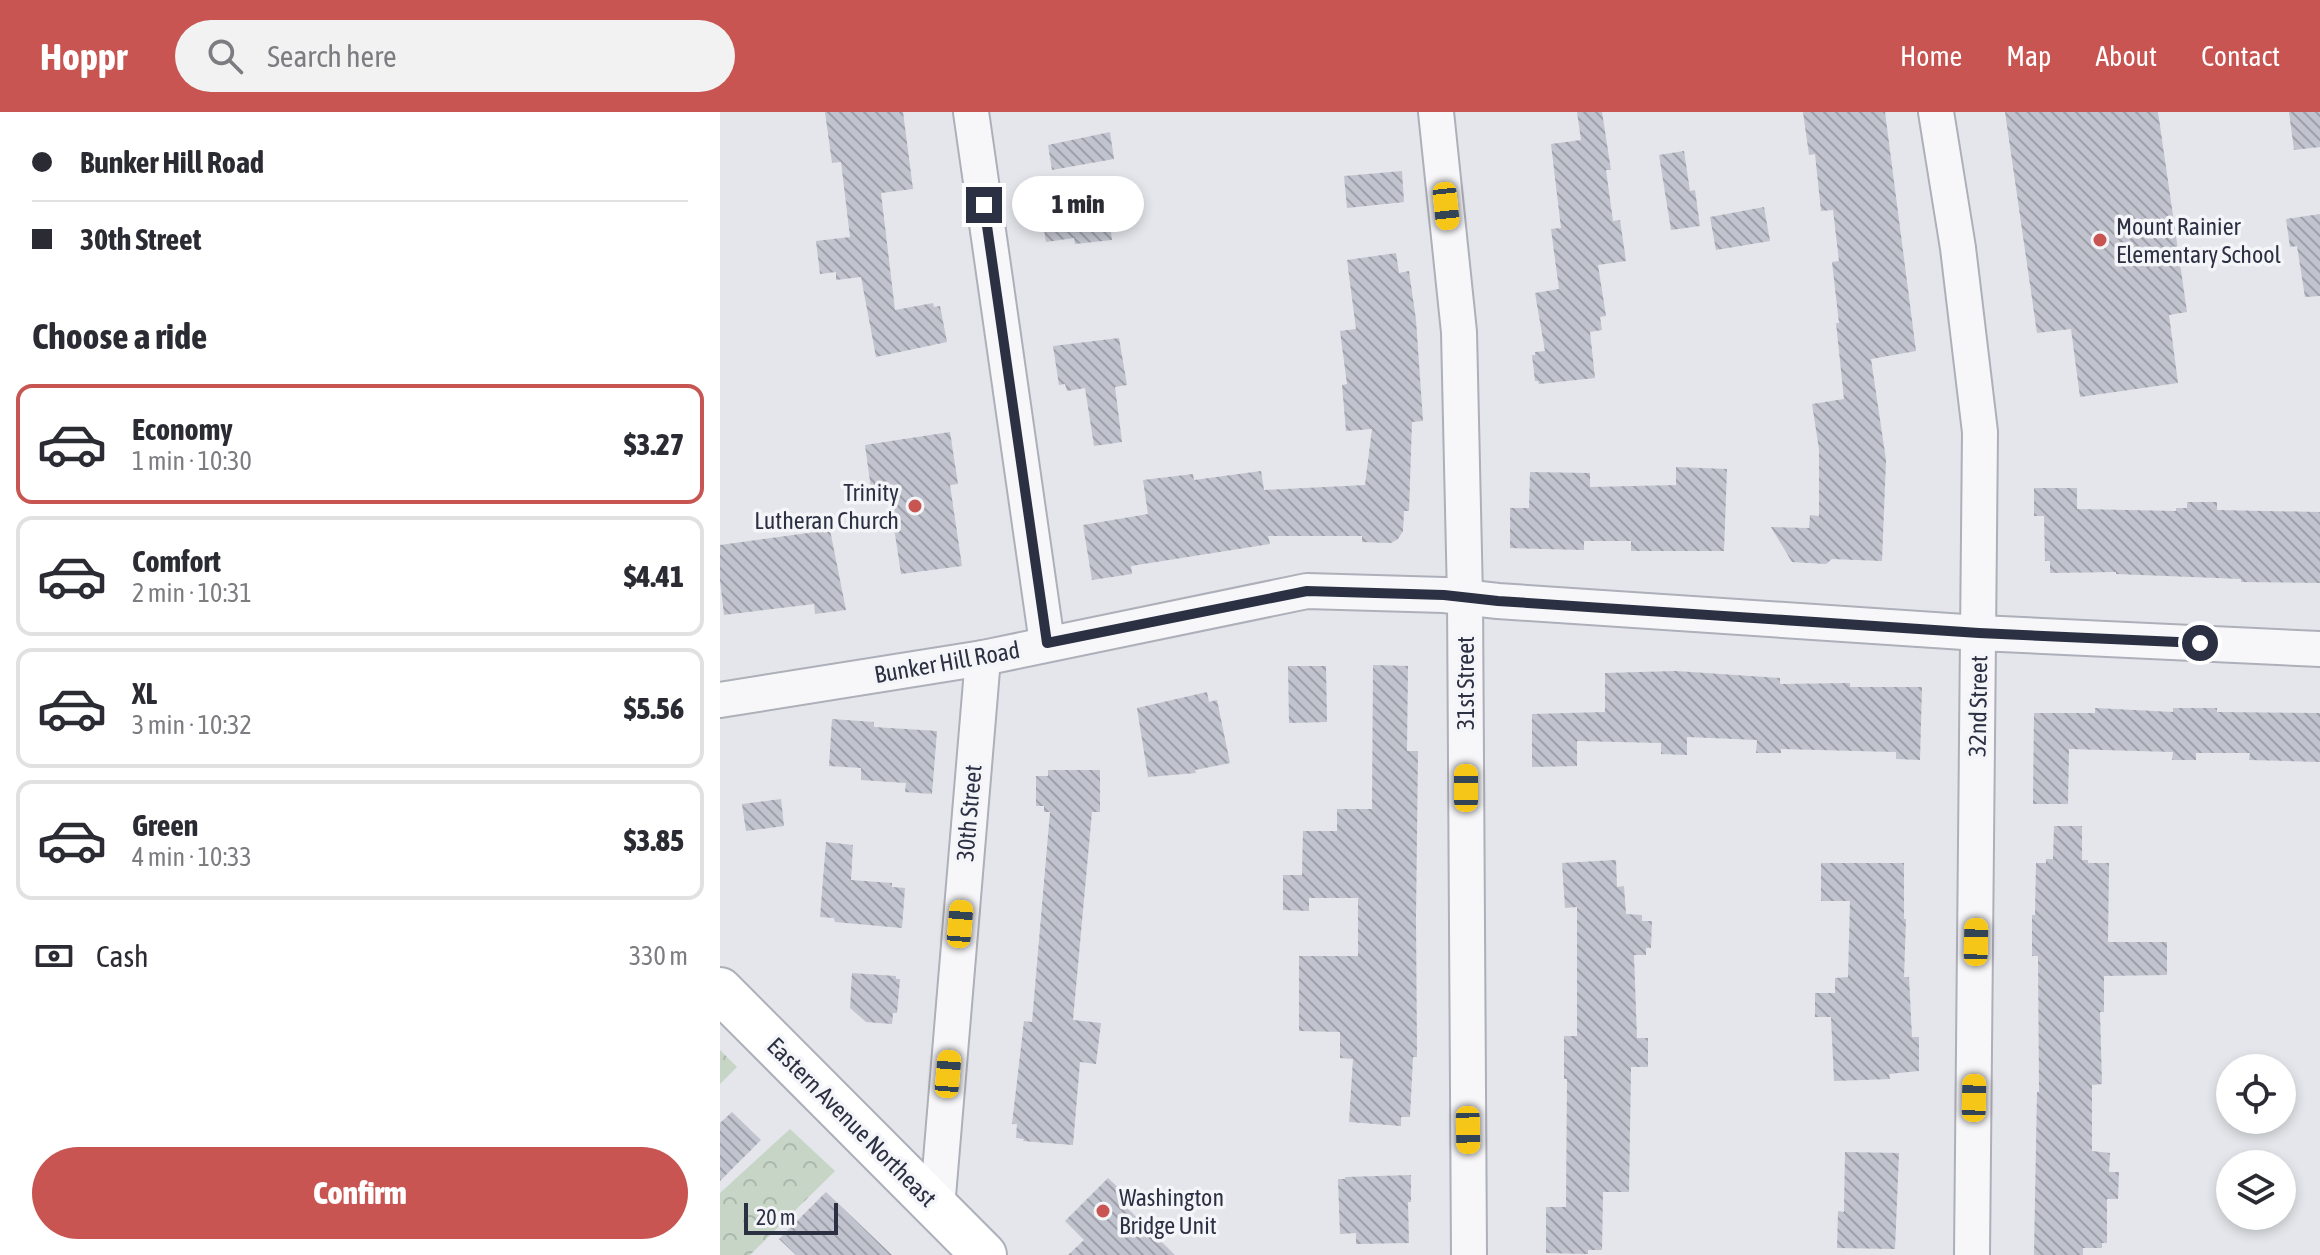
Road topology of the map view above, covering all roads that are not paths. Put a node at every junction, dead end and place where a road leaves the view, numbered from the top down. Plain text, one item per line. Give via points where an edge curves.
1 (971, 112) edge
2 (1436, 112) edge
3 (1936, 112) edge
4 (1465, 597) junction
5 (1979, 633) junction
6 (1047, 643) junction
7 (2320, 649) edge
8 (983, 658) junction
9 (720, 700) edge
10 (720, 990) edge
11 (937, 1208) junction
12 (984, 1255) edge
13 (1469, 1255) edge
14 (1972, 1255) edge

1 - 6 street
2 - 4 street, 31st Street via 1459,332
3 - 5 street, 32nd Street via 1980,432
4 - 5 street, Bunker Hill Road
4 - 6 street, Bunker Hill Road via 1307,591
4 - 13 street, 31st Street
5 - 7 street, Bunker Hill Road
5 - 14 street, 32nd Street
6 - 8 street, Bunker Hill Road
8 - 9 street, Bunker Hill Road
8 - 11 street, 30th Street
10 - 11 main road, Eastern Avenue Northeast
11 - 12 main road, Eastern Avenue Northeast

